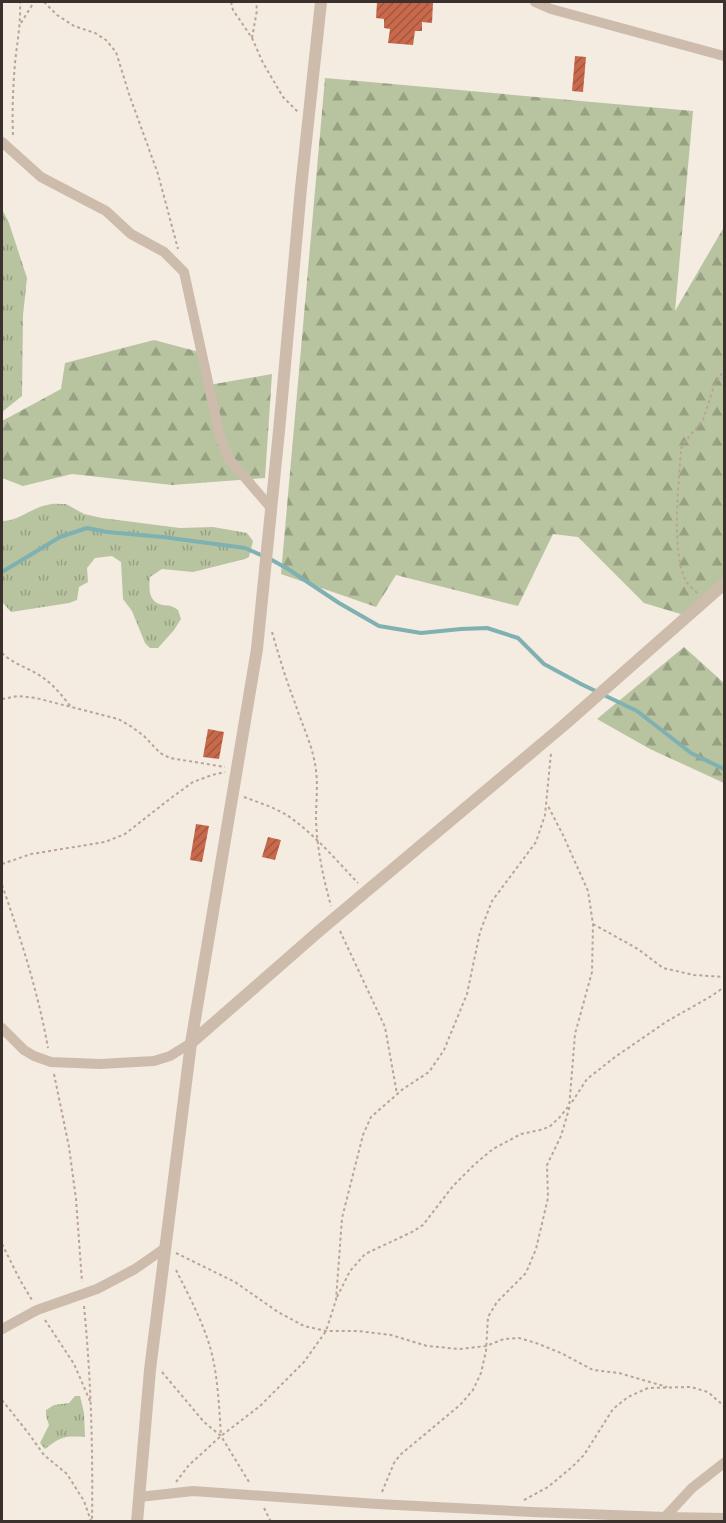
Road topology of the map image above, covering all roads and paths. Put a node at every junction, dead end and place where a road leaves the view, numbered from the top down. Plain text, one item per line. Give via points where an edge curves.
1 (21, 2) edge
2 (34, 2) edge
3 (44, 2) edge
4 (231, 2) edge
5 (256, 2) edge
6 (321, 2) edge
7 (535, 2) edge
8 (20, 25) junction
9 (252, 38) junction
10 (724, 56) edge
11 (308, 123) junction
12 (2, 142) edge
13 (14, 153) junction
14 (178, 250) dead end
15 (724, 370) edge
16 (271, 508) junction
17 (724, 584) edge
18 (704, 602) junction
19 (271, 627) dead end
20 (2, 653) edge
21 (2, 699) edge
22 (72, 708) junction
23 (553, 734) junction
24 (236, 770) junction
25 (232, 793) junction
26 (547, 804) junction
27 (318, 841) junction
28 (2, 864) edge
29 (2, 885) edge
30 (366, 891) junction
31 (334, 918) junction
32 (593, 924) junction
33 (724, 977) edge
34 (724, 987) edge
35 (2, 1028) edge
36 (191, 1043) junction
37 (51, 1062) junction
38 (397, 1094) junction
39 (570, 1104) junction
40 (2, 1244) edge
41 (165, 1248) junction
42 (83, 1294) junction
43 (336, 1300) junction
44 (37, 1310) junction
45 (2, 1329) edge
46 (326, 1331) junction
47 (486, 1346) junction
48 (152, 1360) junction
49 (667, 1387) junction
50 (2, 1400) edge
51 (91, 1404) junction
52 (724, 1406) edge
53 (220, 1436) junction
54 (724, 1463) edge
55 (166, 1493) junction
56 (257, 1495) junction
57 (139, 1497) junction
58 (377, 1504) junction
59 (506, 1511) junction
60 (665, 1517) junction
61 (724, 1518) edge
62 (91, 1521) edge
63 (137, 1521) edge
64 (271, 1521) edge

1 - 8 path
2 - 8 path
3 - 14 path via 74,26 106,40 116,52 158,174
4 - 9 path
5 - 9 path
6 - 11 street
7 - 10 street
8 - 13 path via 12,110
9 - 11 path via 284,97
11 - 16 street
12 - 13 street
13 - 16 street via 41,177 106,211 131,234 165,252 184,272 220,437 229,459
15 - 18 path via 714,386 703,420 681,449 677,530 680,560 685,580
16 - 24 street via 256,650
17 - 18 street
18 - 23 street
19 - 27 path via 314,757 318,776
20 - 22 path via 49,682
21 - 22 path via 36,698
22 - 24 path via 125,723 170,758
23 - 26 path
23 - 30 street
24 - 25 street
24 - 28 path via 193,782 125,834 105,842 31,854
25 - 27 path via 291,818
25 - 36 street
26 - 32 path via 588,891
26 - 38 path via 536,842 492,901 480,932 467,994 444,1050 429,1072
27 - 30 path
27 - 31 path
29 - 37 path via 41,1009
30 - 31 street
31 - 36 street
31 - 38 path via 385,1027
32 - 33 path via 663,968
32 - 39 path via 592,972 574,1034
34 - 39 path via 615,1057 587,1079
35 - 37 street via 24,1050
36 - 37 street via 170,1056 154,1060
36 - 41 street
37 - 42 path via 69,1147
38 - 43 path via 372,1117 363,1135 342,1218
39 - 43 path via 549,1127 521,1134 493,1149 453,1186 423,1225 365,1254 350,1271
39 - 47 path via 547,1165 548,1198 536,1249 526,1273 488,1317
40 - 44 path
41 - 42 street via 135,1269
41 - 46 path via 235,1282 304,1326
41 - 48 street
41 - 53 path via 210,1347
42 - 44 street
42 - 51 path
43 - 46 path
44 - 45 street
44 - 51 path via 74,1364
46 - 47 path via 391,1335 427,1346
46 - 53 path via 304,1362 261,1406
47 - 49 path via 519,1338 593,1370
47 - 58 path via 473,1390 400,1455
48 - 53 path
48 - 57 street
49 - 52 path via 708,1392
49 - 59 path via 648,1388 628,1397 613,1409 572,1467 548,1487
50 - 62 path via 44,1455 67,1474
51 - 62 path
53 - 55 path
53 - 56 path
54 - 60 street via 692,1488
55 - 56 street
55 - 57 street
56 - 58 street
56 - 64 path
57 - 63 street
58 - 59 street
59 - 60 street
60 - 61 street

